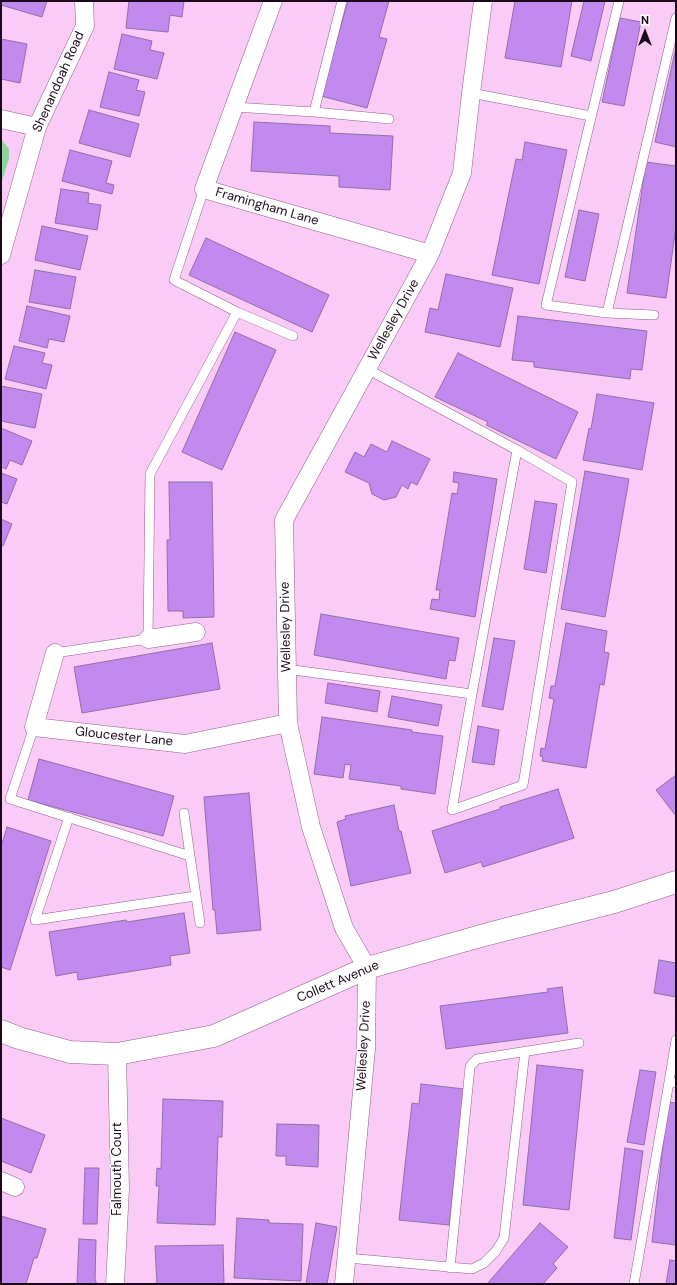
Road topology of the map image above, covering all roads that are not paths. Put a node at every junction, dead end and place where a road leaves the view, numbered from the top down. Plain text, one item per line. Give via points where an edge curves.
1 (84, 1) edge
2 (273, 1) edge
3 (342, 1) edge
4 (483, 1) edge
5 (619, 1) edge
6 (676, 18) edge
7 (471, 93) junction
8 (234, 107) junction
9 (314, 112) junction
10 (591, 116) junction
11 (1, 119) edge
12 (389, 119) dead end
13 (37, 127) junction
14 (204, 189) junction
15 (430, 254) junction
16 (1, 255) edge
17 (237, 312) junction
18 (607, 312) junction
19 (654, 314) dead end
20 (293, 336) dead end
21 (367, 369) junction
22 (517, 450) junction
23 (196, 632) dead end
24 (148, 639) junction
25 (55, 653) joint
26 (286, 669) junction
27 (472, 694) junction
28 (288, 723) junction
29 (34, 727) junction
30 (184, 813) dead end
31 (69, 818) junction
32 (190, 856) junction
33 (676, 882) edge
34 (195, 896) junction
35 (200, 923) dead end
36 (367, 968) junction
37 (1, 1031) edge
38 (676, 1040) edge
39 (579, 1043) dead end
40 (525, 1051) junction
41 (117, 1054) junction
42 (672, 1082) edge
43 (347, 1258) junction
44 (450, 1268) junction
45 (115, 1284) edge
46 (344, 1284) edge
47 (634, 1284) edge

1 - 13 street, Shenandoah Road via 85,26
2 - 8 street, Framingham Lane
3 - 9 lane
4 - 7 street, Wellesley Drive
5 - 10 lane
6 - 18 lane
7 - 10 lane
7 - 15 street, Wellesley Drive via 462,173
8 - 9 lane
8 - 14 street, Framingham Lane
9 - 12 lane
10 - 18 lane via 546,305
11 - 13 street
13 - 16 street, Shenandoah Road
14 - 15 street, Framingham Lane
14 - 17 lane via 174,280
15 - 21 street, Wellesley Drive
17 - 20 lane
17 - 24 lane via 150,474
18 - 19 lane
21 - 22 lane
21 - 26 street, Wellesley Drive via 284,520
22 - 27 lane
22 - 27 lane via 572,482 523,785 452,810
23 - 24 street
24 - 25 lane
25 - 29 street
26 - 27 lane
26 - 28 street, Wellesley Drive
28 - 29 street, Gloucester Lane via 185,744
28 - 36 street, Wellesley Drive via 313,834 344,928
29 - 31 lane via 10,799
30 - 32 lane
31 - 32 lane
31 - 34 lane via 35,920
32 - 34 lane
33 - 36 street, Collett Avenue via 614,902
34 - 35 lane
36 - 41 street, Collett Avenue via 214,1036
36 - 43 street, Wellesley Drive via 366,1049
37 - 41 street, Collett Avenue via 70,1052
38 - 42 lane
39 - 40 lane
40 - 44 lane via 504,1238 484,1263 472,1269
40 - 44 lane via 477,1059 470,1067
41 - 45 street, Falmouth Court via 120,1188
42 - 47 lane
43 - 44 lane
43 - 46 street, Wellesley Drive

